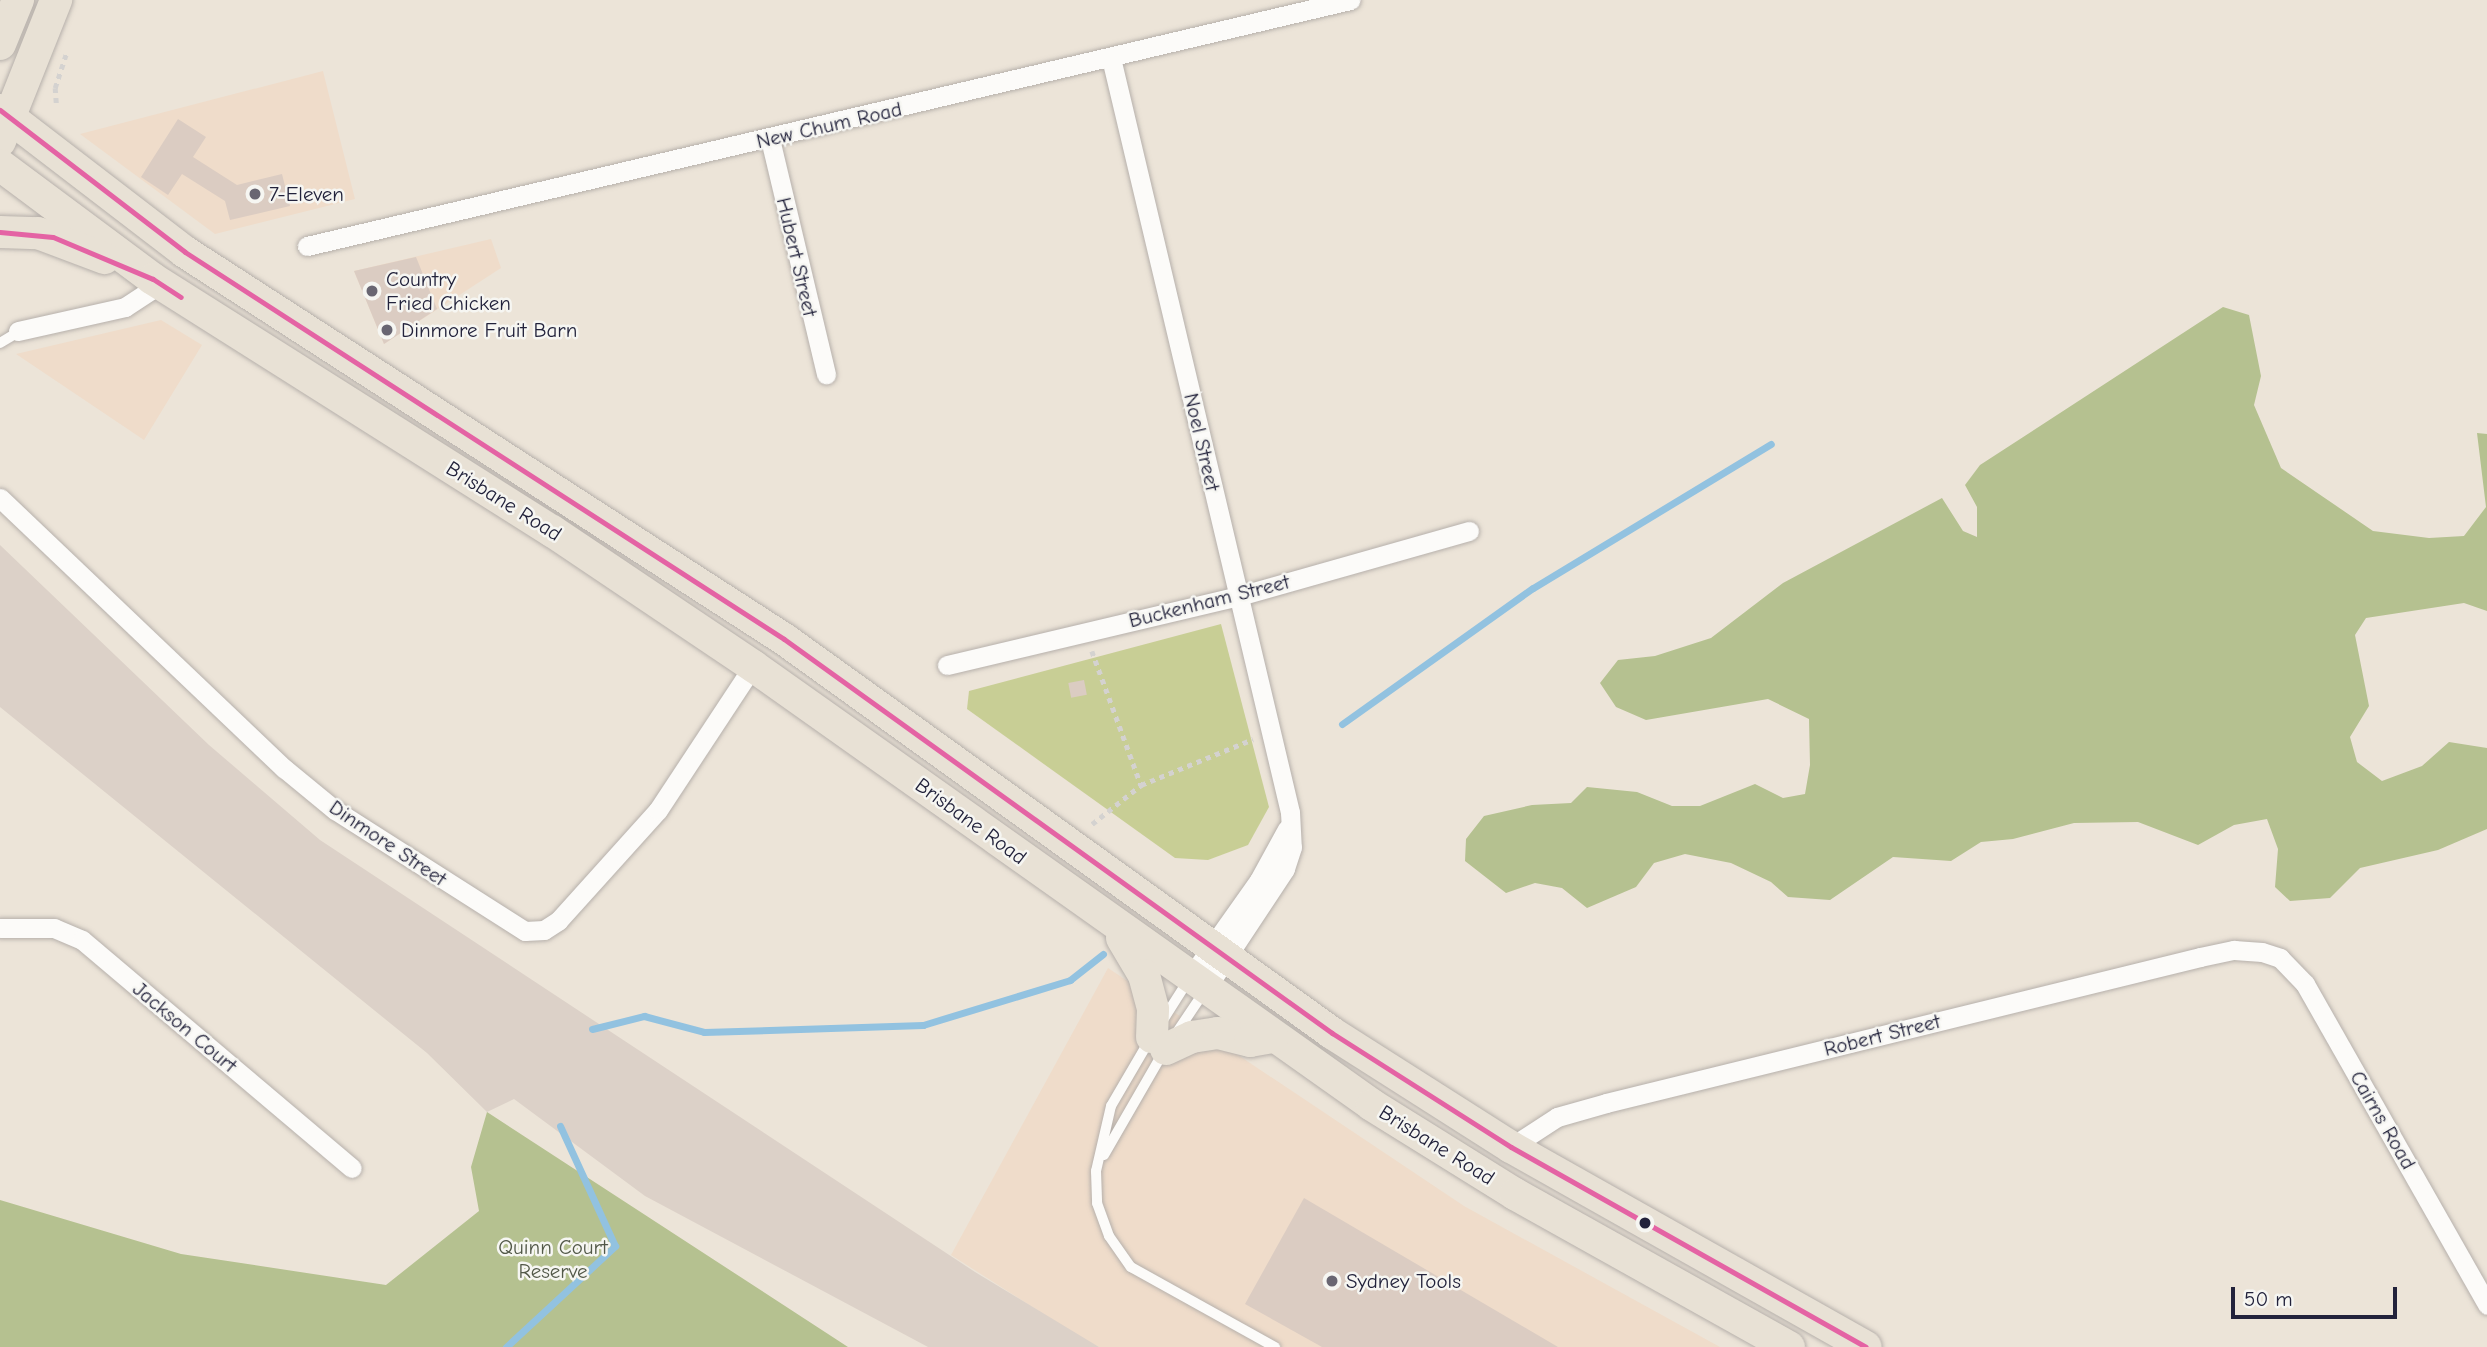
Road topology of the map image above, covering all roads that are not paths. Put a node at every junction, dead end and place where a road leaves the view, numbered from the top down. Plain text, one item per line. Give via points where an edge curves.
1 (19, 0) edge
2 (56, 0) edge
3 (1350, 0) edge
4 (0, 44) edge
5 (1111, 58) junction
6 (3, 123) edge
7 (770, 139) junction
8 (0, 165) edge
9 (0, 232) edge
10 (307, 246) dead end
11 (157, 282) junction
12 (20, 330) joint
13 (0, 342) edge
14 (826, 374) dead end
15 (0, 498) edge
16 (1469, 531) dead end
17 (1238, 596) junction
18 (947, 665) dead end
19 (753, 666) junction
20 (1116, 927) junction
21 (0, 928) edge
22 (2262, 952) joint
23 (1218, 953) junction
24 (1197, 985) junction
25 (1273, 1037) junction
26 (1159, 1043) junction
27 (1511, 1147) junction
28 (352, 1168) dead end
29 (1096, 1171) junction
30 (2487, 1305) edge
31 (1275, 1347) edge
32 (1789, 1347) edge
33 (1866, 1347) edge

1 - 4 main road
2 - 6 main road
3 - 5 street, New Chum Road
5 - 7 street, New Chum Road
5 - 17 street, Noel Street
6 - 23 main road, Brisbane Road via 185,252 784,639
7 - 10 street, New Chum Road
7 - 14 street, Hubert Street
8 - 11 main road, Brisbane Road
9 - 11 main road via 53,237
11 - 12 street via 125,307
11 - 19 main road, Brisbane Road via 552,531
12 - 13 lane
15 - 19 street, Dinmore Street via 295,777 387,845 525,930 544,930 558,921 658,810
16 - 17 street, Buckenham Street
17 - 18 street, Buckenham Street
17 - 23 street, Noel Street via 1288,797 1289,825
19 - 20 main road, Brisbane Road
20 - 24 main road, Brisbane Road
20 - 26 main road via 1144,975
21 - 28 street, Jackson Court via 54,928 82,940
22 - 27 street, Robert Street via 2234,950 2200,957 1606,1103 1557,1117
22 - 30 street, Cairns Road via 2280,958 2305,984
23 - 24 street, Noel Street
23 - 27 main road, Brisbane Road via 1421,1092
24 - 25 main road, Brisbane Road
24 - 26 lane, Noel Street
24 - 26 lane, Noel Street
25 - 26 main road via 1250,1041 1218,1033
25 - 32 main road, Brisbane Road via 1515,1194
26 - 29 lane
26 - 29 lane via 1111,1106
27 - 33 main road, Brisbane Road
29 - 31 lane via 1097,1203 1109,1236 1131,1267

